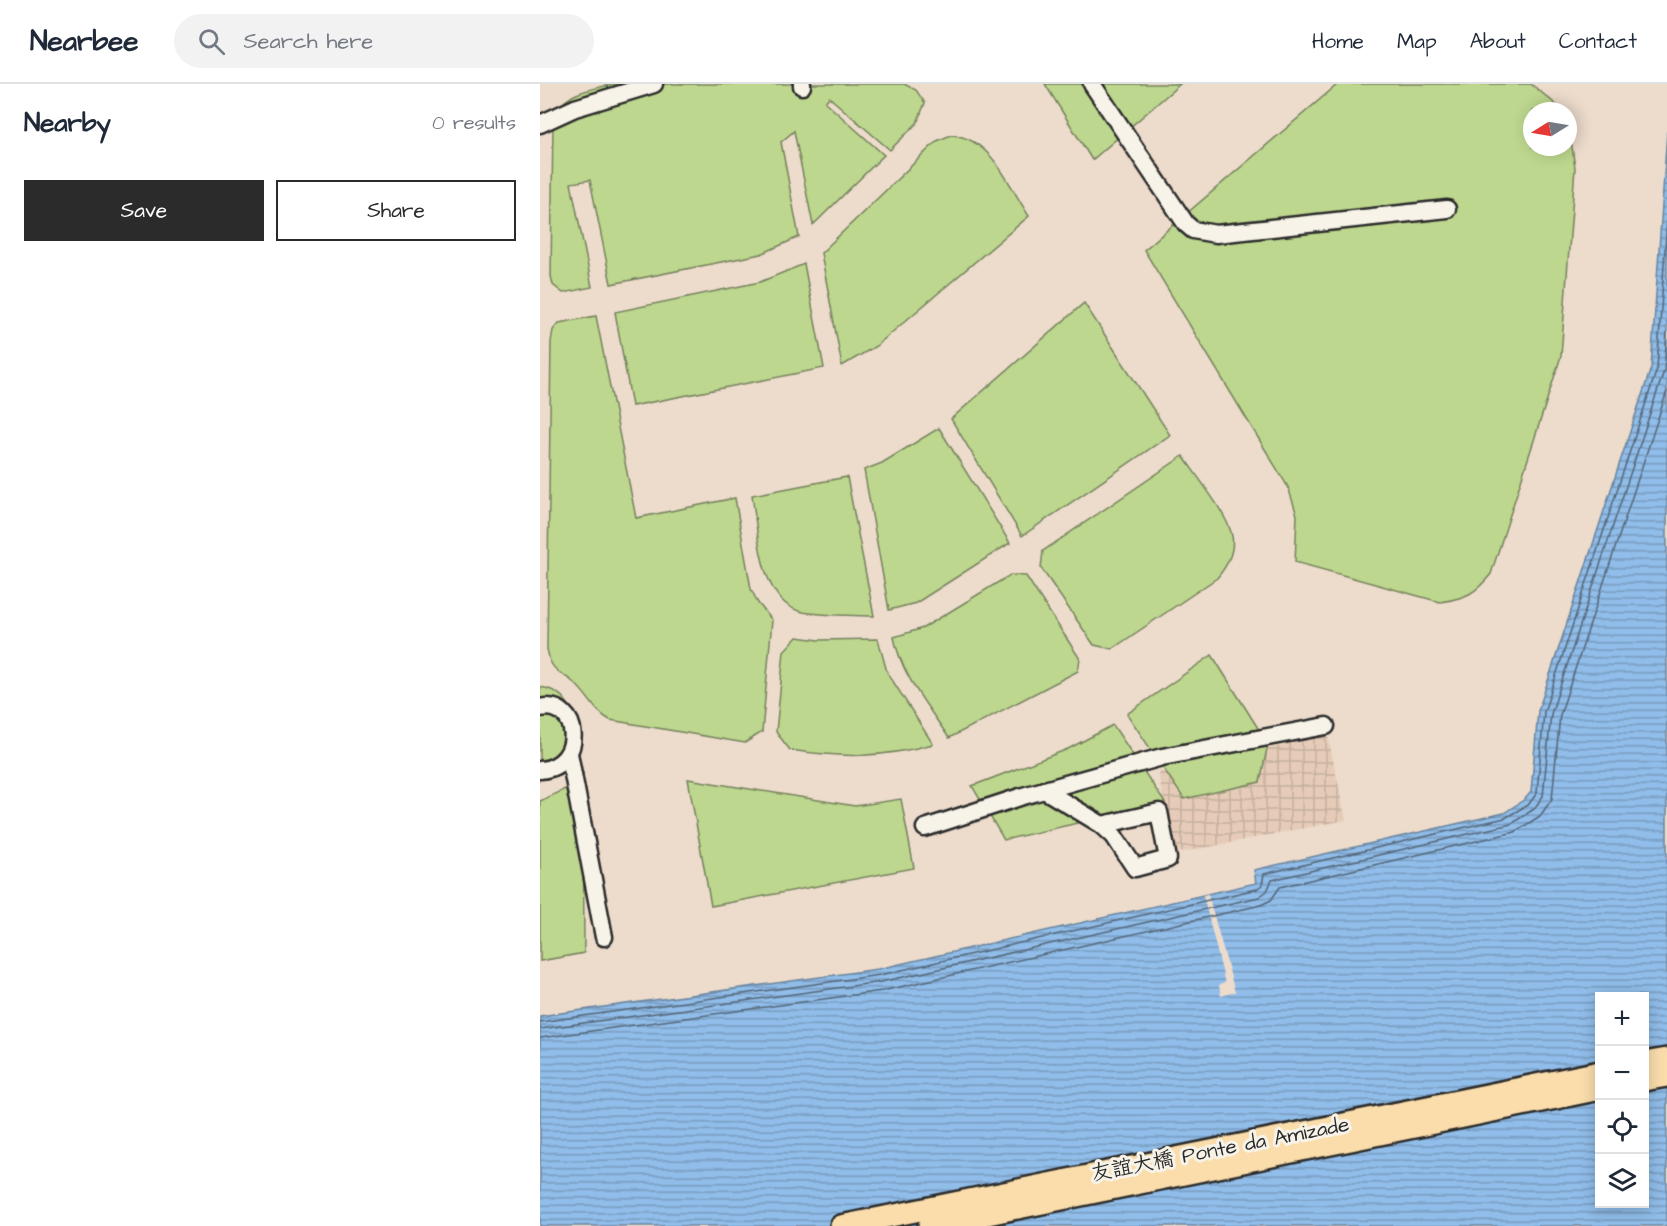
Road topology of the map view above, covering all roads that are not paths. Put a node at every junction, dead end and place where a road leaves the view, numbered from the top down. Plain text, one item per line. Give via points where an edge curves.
1 (654, 84) edge
2 (1092, 84) edge
3 (540, 124) edge
4 (1447, 209) dead end
5 (540, 708) edge
6 (1326, 726) dead end
7 (569, 753) junction
8 (540, 770) edge
9 (1044, 790) junction
10 (1102, 825) dead end
11 (925, 828) dead end
12 (604, 937) dead end
13 (1667, 1059) edge
14 (1649, 1062) edge
15 (1595, 1073) edge
16 (1667, 1076) edge
17 (1649, 1079) edge
18 (1595, 1090) edge
19 (841, 1226) edge
20 (929, 1226) edge

1 - 3 street via 575,108
2 - 4 street via 1193,230 1216,234
5 - 7 street via 555,707 567,716 573,733
6 - 9 street via 1162,757
7 - 8 street via 562,764
7 - 12 street
9 - 10 street
9 - 11 street
13 - 14 main road
15 - 19 main road, 友誼大橋 Ponte da Amizade
16 - 17 main road
18 - 20 main road, 友誼大橋 Ponte da Amizade

